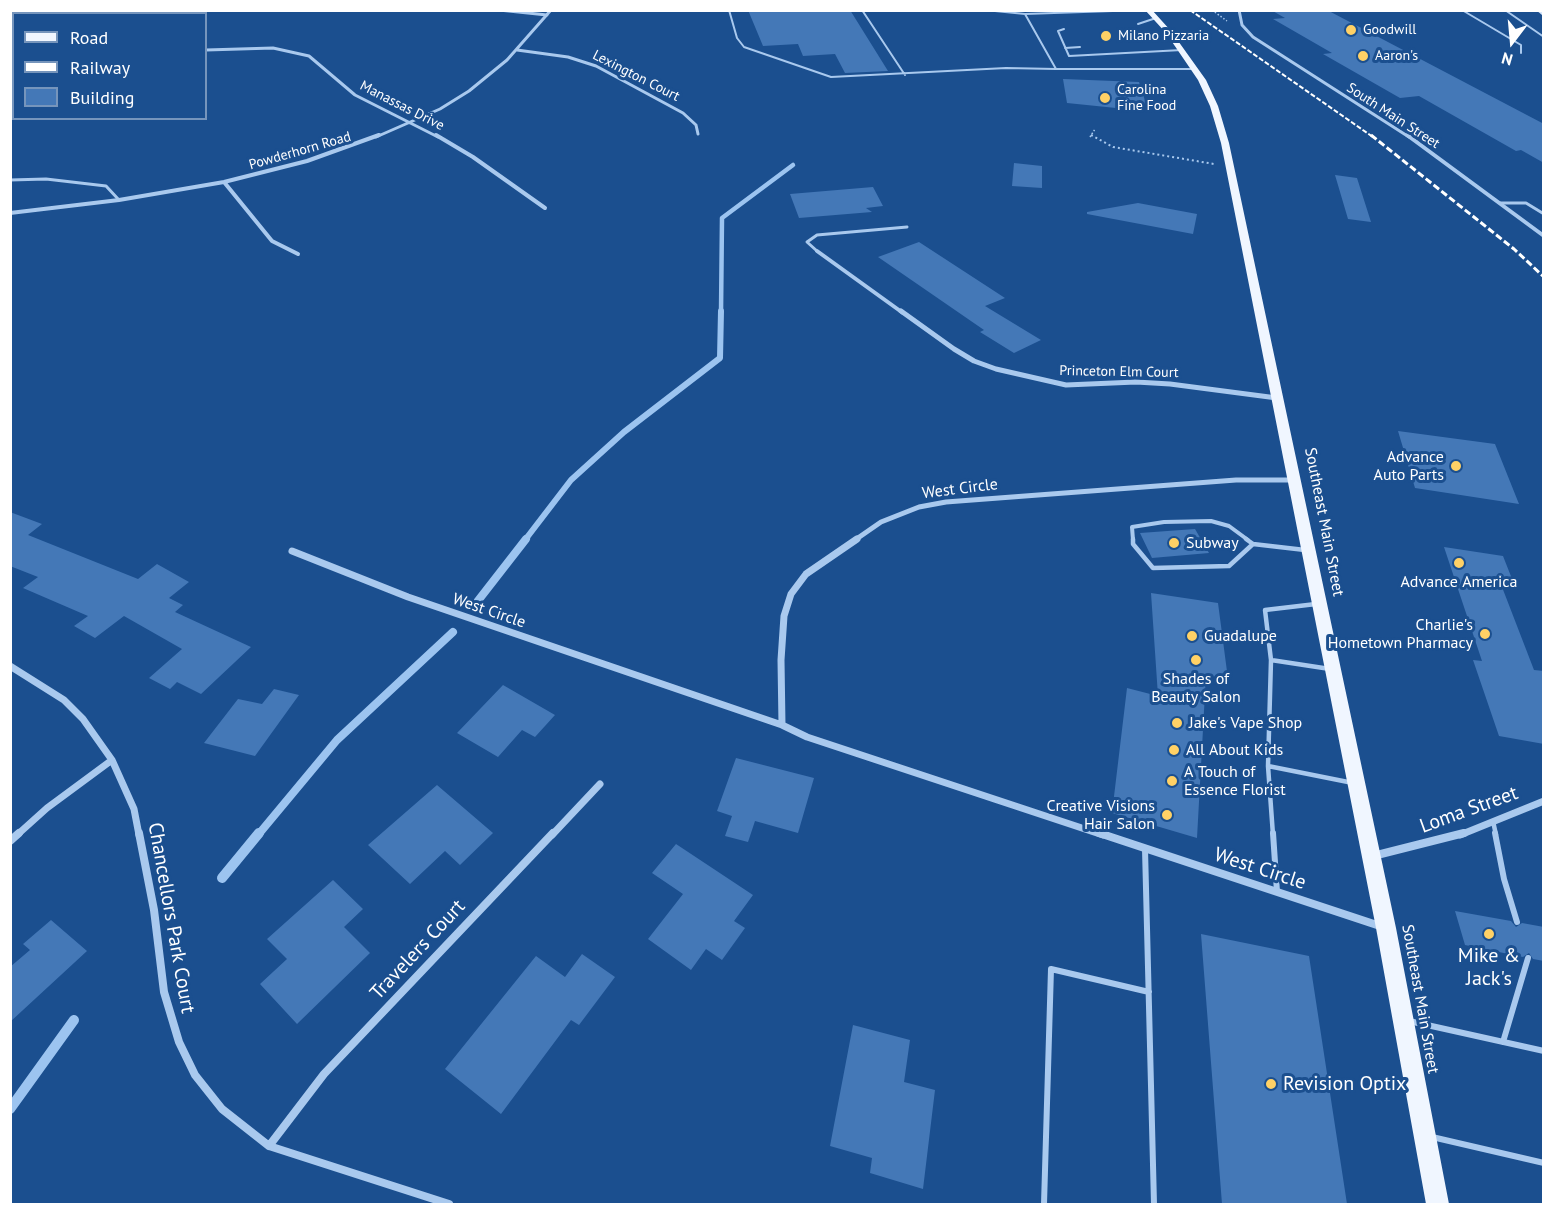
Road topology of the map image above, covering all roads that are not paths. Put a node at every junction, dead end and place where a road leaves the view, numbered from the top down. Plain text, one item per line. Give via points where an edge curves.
1 (499, 10) edge
2 (551, 10) edge
3 (729, 10) edge
4 (862, 10) edge
5 (985, 10) edge
6 (1142, 10) edge
7 (1148, 10) edge
8 (1239, 10) edge
9 (1500, 10) edge
10 (1504, 10) edge
11 (1538, 10) edge
12 (1465, 11) edge
13 (1025, 14) junction
14 (1544, 14) edge
15 (547, 15) junction
16 (1514, 17) junction
17 (1156, 18) junction
18 (1138, 24) dead end
19 (1064, 29) dead end
20 (1544, 37) edge
21 (1080, 47) dead end
22 (1065, 48) junction
23 (207, 50) edge
24 (517, 50) junction
25 (1183, 50) junction
26 (1521, 53) dead end
27 (1056, 69) junction
28 (1195, 69) junction
29 (905, 75) junction
30 (411, 123) junction
31 (698, 134) dead end
32 (10, 180) edge
33 (224, 182) junction
34 (119, 200) junction
35 (1500, 203) junction
36 (545, 208) dead end
37 (10, 213) edge
38 (1544, 214) edge
39 (907, 227) dead end
40 (1544, 236) edge
41 (817, 251) joint
42 (298, 254) dead end
43 (1277, 398) junction
44 (1294, 480) junction
45 (1253, 544) junction
46 (1308, 550) junction
47 (292, 551) dead end
48 (1319, 604) junction
49 (1271, 660) junction
50 (10, 666) edge
51 (1332, 670) junction
52 (782, 725) junction
53 (112, 759) junction
54 (1268, 766) junction
55 (1355, 783) junction
56 (600, 784) dead end
57 (1544, 801) edge
58 (1493, 821) junction
59 (10, 841) edge
60 (1145, 849) junction
61 (1370, 857) junction
62 (1277, 892) junction
63 (1517, 922) dead end
64 (1386, 928) junction
65 (1528, 958) dead end
66 (1149, 992) junction
67 (1403, 1020) junction
68 (1503, 1042) junction
69 (1544, 1052) edge
70 (1423, 1135) junction
71 (269, 1146) junction
72 (1544, 1163) edge
73 (449, 1204) edge
74 (1044, 1204) edge
75 (1154, 1204) edge
76 (1438, 1204) edge

1 - 15 street
2 - 15 street, Powderhorn Road
3 - 29 lane via 740,43 767,56 840,78
4 - 29 lane
5 - 13 lane
6 - 13 lane
7 - 17 main road, Southeast Main Street
8 - 35 street, South Main Street via 1242,25 1253,37 1411,138
9 - 16 lane
10 - 16 lane
11 - 14 street
12 - 26 lane via 1521,45
13 - 27 lane
15 - 24 street, Powderhorn Road
16 - 20 lane
17 - 18 lane
17 - 25 main road, Southeast Main Street
19 - 22 lane via 1058,31
21 - 22 lane
22 - 25 lane via 1069,56
23 - 30 street, Manassas Drive via 260,48 301,53 316,60 355,95
24 - 30 street, Powderhorn Road via 469,91
24 - 31 street, Lexington Court via 568,57 596,66 683,113 696,125
25 - 28 main road, Southeast Main Street
27 - 28 lane
27 - 29 lane
28 - 43 main road, Southeast Main Street via 1214,106 1230,167
30 - 33 street, Powderhorn Road via 336,153
30 - 36 street, Manassas Drive via 473,157
32 - 34 lane via 46,179 106,186
33 - 34 street, Powderhorn Road
33 - 42 street via 272,241
34 - 37 street, Powderhorn Road
35 - 38 lane via 1526,203
35 - 40 street, South Main Street
39 - 41 lane via 817,236 807,242
41 - 43 street, Princeton Elm Court via 954,349 996,369 1066,385 1159,383
43 - 44 main road, Southeast Main Street
44 - 46 main road, Southeast Main Street
44 - 52 street, West Circle via 1236,480 946,502 919,507 881,522 806,574 791,594 784,616
45 - 45 lane via 1229,526 1211,521 1132,527 1133,544 1153,568 1229,566
45 - 46 lane
46 - 48 main road, Southeast Main Street
47 - 52 street, West Circle via 408,597
48 - 49 lane via 1265,610
48 - 51 main road, Southeast Main Street
49 - 51 lane
49 - 54 lane
50 - 53 street, Chancellors Park Court via 64,699
51 - 55 main road, Southeast Main Street
52 - 60 street, West Circle via 807,737
53 - 59 street
53 - 71 street, Chancellors Park Court via 134,809 154,910 164,992 179,1042 195,1074 222,1109
54 - 55 lane
54 - 62 lane
55 - 61 main road, Southeast Main Street
56 - 71 street, Travelers Court via 324,1074
57 - 58 street, Loma Street
58 - 61 street, Loma Street via 1452,838
58 - 63 lane
60 - 62 street, West Circle
60 - 66 lane
61 - 64 main road, Southeast Main Street
62 - 64 street, West Circle
64 - 67 main road, Southeast Main Street
65 - 68 lane
66 - 74 lane via 1051,969
66 - 75 lane
67 - 68 lane
67 - 70 main road, Southeast Main Street
68 - 69 lane
70 - 72 lane
70 - 76 main road, Southeast Main Street
71 - 73 street, Chancellors Park Court

